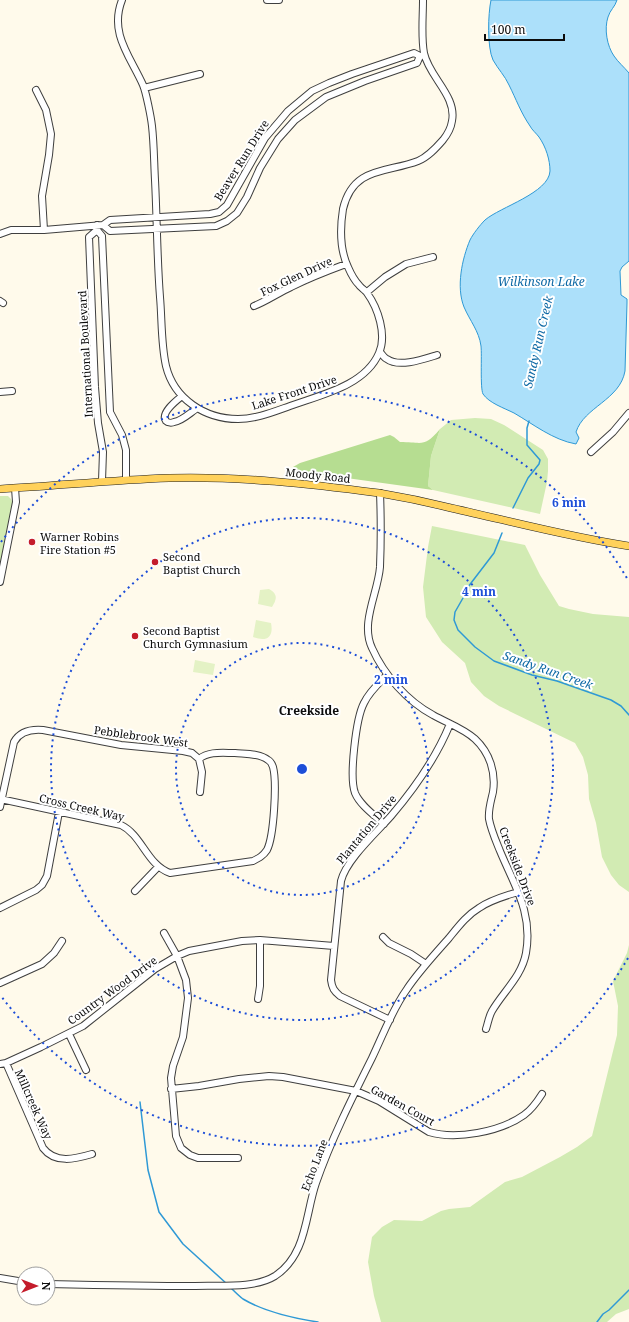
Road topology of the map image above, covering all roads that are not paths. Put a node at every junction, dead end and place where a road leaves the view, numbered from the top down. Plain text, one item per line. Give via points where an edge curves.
1 (122, 0) edge
2 (267, 0) edge
3 (279, 0) edge
4 (423, 0) edge
5 (422, 56) junction
6 (200, 74) dead end
7 (352, 74) junction
8 (356, 84) junction
9 (144, 88) junction
10 (36, 90) dead end
11 (284, 115) junction
12 (293, 122) junction
13 (156, 218) junction
14 (99, 227) junction
15 (157, 228) junction
16 (44, 230) junction
17 (0, 234) edge
18 (433, 257) dead end
19 (346, 264) junction
20 (366, 292) junction
21 (254, 306) dead end
22 (380, 352) junction
23 (437, 355) dead end
24 (12, 391) dead end
25 (0, 392) edge
26 (182, 396) junction
27 (196, 408) junction
28 (629, 413) edge
29 (591, 452) dead end
30 (126, 480) junction
31 (102, 481) junction
32 (15, 488) junction
33 (0, 489) edge
34 (380, 493) junction
35 (629, 546) edge
36 (0, 582) edge
37 (387, 675) junction
38 (450, 724) junction
39 (199, 759) junction
40 (200, 792) dead end
41 (1, 800) edge
42 (0, 807) edge
43 (59, 812) junction
44 (384, 824) junction
45 (158, 867) junction
46 (135, 891) dead end
47 (518, 892) junction
48 (0, 908) edge
49 (164, 933) dead end
50 (383, 937) dead end
51 (260, 940) junction
52 (62, 941) dead end
53 (334, 946) junction
54 (177, 956) junction
55 (426, 964) junction
56 (0, 983) edge
57 (258, 999) dead end
58 (390, 1020) junction
59 (486, 1029) dead end
60 (69, 1034) junction
61 (3, 1063) edge
62 (86, 1070) dead end
63 (171, 1089) junction
64 (356, 1091) junction
65 (542, 1094) dead end
66 (92, 1154) dead end
67 (238, 1158) dead end
68 (0, 1278) edge
69 (16, 1281) edge
70 (56, 1284) edge

1 - 9 street, Lake Front Drive via 117,28
2 - 3 street
4 - 5 street, Lake Front Drive
5 - 7 street, Beaver Run Drive via 414,53
5 - 8 street, Beaver Run Drive via 417,63
5 - 19 street, Lake Front Drive via 452,106 453,120 448,133 431,153 420,160 370,173 352,188 343,210 341,235
6 - 9 street
7 - 8 street
7 - 11 street, Beaver Run Drive via 312,91
8 - 12 street, Beaver Run Drive via 326,97
9 - 13 street, Lake Front Drive via 152,124
10 - 16 street via 46,110 51,134 42,196
11 - 12 street
11 - 13 street, Beaver Run Drive via 264,138 227,205 219,212
12 - 15 street, Beaver Run Drive via 278,139 260,168 237,213 227,221 216,226
13 - 14 street, Beaver Run Drive via 110,220
13 - 15 street, Lake Front Drive
14 - 15 street, Beaver Run Drive via 110,231
14 - 16 street
14 - 30 street, International Boulevard via 102,236 110,412 122,435 126,450
14 - 31 street, International Boulevard via 89,237 95,387 103,452
15 - 26 street, Lake Front Drive via 163,342 167,368
16 - 17 street via 11,230
18 - 20 street via 406,264
19 - 20 street, Lake Front Drive
19 - 21 street, Fox Glen Drive via 284,290
20 - 22 street, Lake Front Drive via 379,317 382,330
22 - 23 street via 387,359 405,363
22 - 27 street, Lake Front Drive via 372,366 352,383 276,411 237,419 220,417
24 - 25 street
26 - 27 street, Lake Front Drive
26 - 27 street via 165,414 166,421 176,422
28 - 29 street via 614,432
30 - 31 main road, Moody Road
30 - 34 main road, Moody Road via 234,479
31 - 32 main road, Moody Road
32 - 33 main road, Moody Road
32 - 36 street via 16,502
34 - 35 main road, Moody Road
34 - 37 street, Creekside Drive via 379,569 368,624 372,648
37 - 38 street, Creekside Drive via 416,705
37 - 44 street via 370,693 360,712 352,776 357,797
38 - 44 street, Plantation Drive via 424,775
38 - 47 street, Creekside Drive via 466,731 476,740 490,761 494,780 489,819 494,838
39 - 40 street via 202,772
39 - 41 street, Pebblebrook West via 192,753 182,751 121,745 35,729 17,737 14,742
39 - 45 street, Pebblebrook West via 218,752 250,754 264,757 273,765 273,815 267,850 262,857 253,862 176,873
41 - 42 street, Pebblebrook West
41 - 43 street, Cross Creek Way
43 - 45 street, Cross Creek Way via 127,828
43 - 48 street via 47,876 42,885
44 - 53 street, Plantation Drive via 342,875
45 - 46 street
47 - 55 street, Echo Lane via 479,908
47 - 59 street, Creekside Drive via 526,912 526,954 517,975 491,1013
49 - 54 street
50 - 55 street
51 - 53 street, Country Wood Drive
51 - 54 street, Country Wood Drive via 212,946
51 - 57 street
52 - 56 street via 42,964
53 - 58 street, Plantation Drive via 330,980 334,992
54 - 60 street, Country Wood Drive via 154,969 90,1021
54 - 63 street via 186,980 188,998 183,1037 173,1066
55 - 58 street, Echo Lane via 407,988
58 - 64 street, Echo Lane
60 - 61 street, Country Wood Drive
60 - 62 street
61 - 66 street, Millcreek Way via 46,1152 61,1159 80,1158
63 - 64 street, Garden Court via 269,1076
63 - 67 street via 176,1136 181,1148 198,1158
64 - 65 street, Garden Court via 379,1101 429,1132 451,1135 489,1130 510,1123 524,1115
64 - 70 street, Echo Lane via 316,1183 300,1246 292,1259 275,1276 238,1285
68 - 69 street

